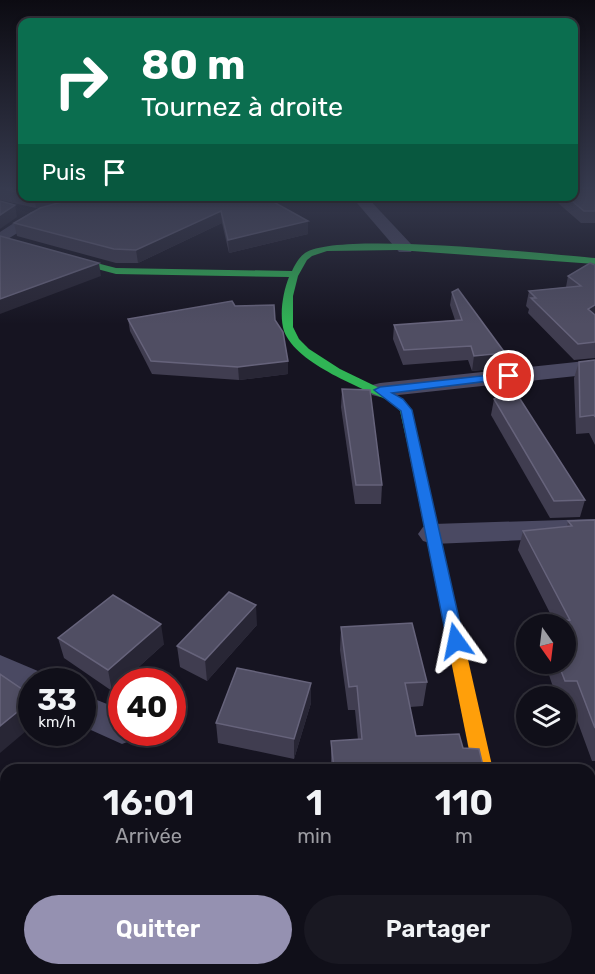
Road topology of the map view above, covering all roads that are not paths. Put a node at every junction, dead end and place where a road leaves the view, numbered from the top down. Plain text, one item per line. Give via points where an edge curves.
1 (392, 233) edge
2 (0, 239) edge
3 (405, 248) junction
4 (595, 261) edge
5 (294, 274) junction
6 (595, 367) edge
7 (380, 390) junction
8 (595, 528) edge
9 (433, 534) junction
10 (0, 669) edge
11 (18, 677) edge
12 (482, 764) edge

1 - 3 street
2 - 5 street via 116,271
3 - 4 street
3 - 5 street via 320,249 310,253
5 - 7 street via 288,300 289,332 294,339 317,360
6 - 7 street
7 - 9 street via 406,410
8 - 9 street
9 - 12 street
10 - 11 street

